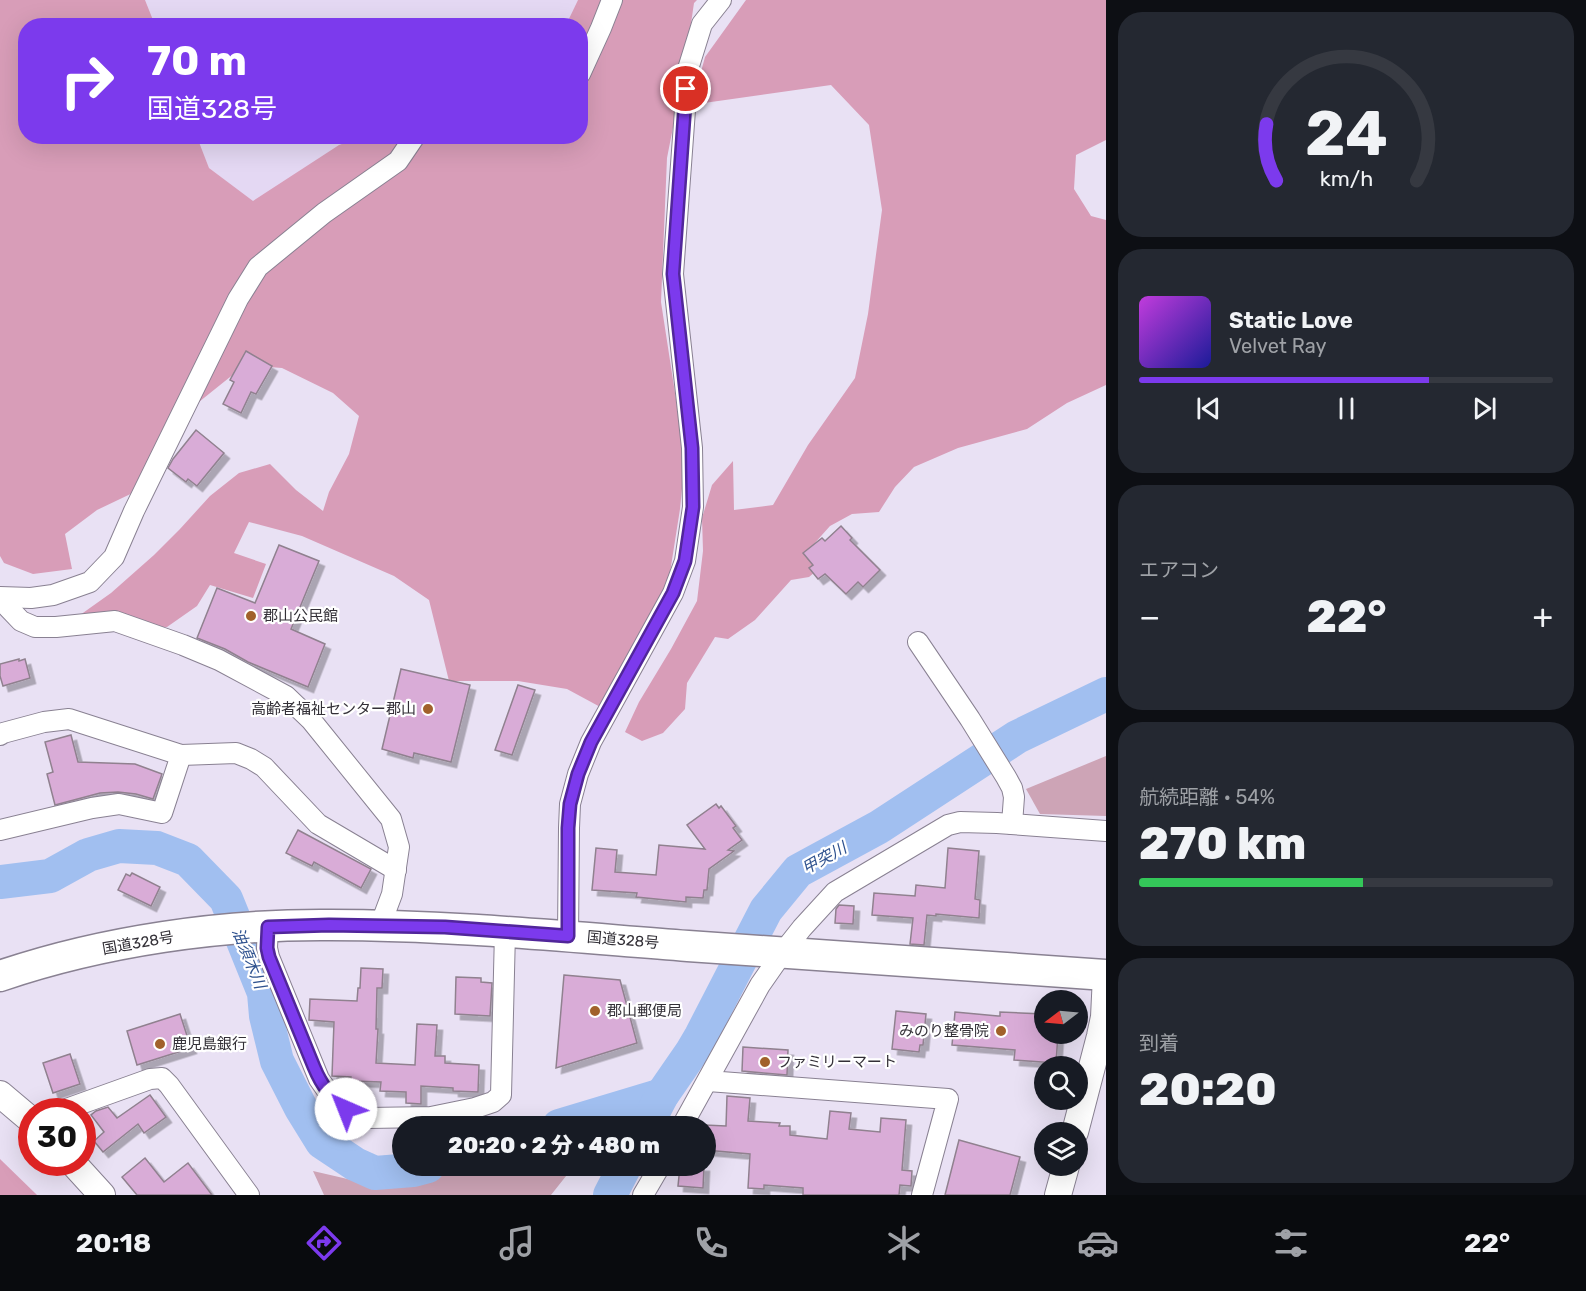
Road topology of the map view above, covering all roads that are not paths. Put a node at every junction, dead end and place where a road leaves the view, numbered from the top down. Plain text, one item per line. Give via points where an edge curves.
1 (612, 0) edge
2 (721, 0) edge
3 (588, 56) edge
4 (410, 144) edge
5 (0, 598) edge
6 (918, 642) dead end
7 (0, 735) edge
8 (181, 755) junction
9 (1012, 824) junction
10 (0, 830) edge
11 (1106, 831) edge
12 (396, 870) junction
13 (380, 926) junction
14 (264, 927) junction
15 (505, 932) junction
16 (568, 936) junction
17 (778, 952) junction
18 (0, 976) edge
19 (1106, 976) edge
20 (708, 1081) junction
21 (0, 1094) edge
22 (96, 1098) edge
23 (18, 1109) edge
24 (688, 1116) edge
25 (1078, 1122) edge
26 (85, 1176) edge
27 (654, 1176) edge
28 (1063, 1176) edge
29 (102, 1195) edge
30 (249, 1195) edge
31 (643, 1195) edge
32 (922, 1195) edge
33 (1058, 1195) edge

1 - 3 street
2 - 16 street via 702,24 688,69 673,274 692,448 693,507 688,543 673,593 591,742 578,774 568,828
4 - 5 street via 398,161 324,213 258,267 238,299 114,557 90,582 53,595
5 - 12 street via 21,621 35,627 115,621 219,660 286,696 311,720 392,819 399,847
6 - 9 street via 1012,788
7 - 8 street via 69,718
8 - 10 street via 162,813 119,804
8 - 12 street via 236,753 251,759 264,767 318,824
9 - 11 street
9 - 17 street via 948,825 835,892
12 - 13 street
13 - 14 highway, 国道328号
13 - 15 highway, 国道328号
14 - 15 street via 269,957 319,1079 335,1102 368,1118 431,1117 475,1108 501,1095
14 - 18 highway, 国道328号 via 87,951
15 - 16 highway, 国道328号
16 - 17 highway, 国道328号
17 - 19 highway, 国道328号
17 - 20 street
19 - 25 main road via 1104,1017
20 - 24 street
20 - 32 street via 948,1099
21 - 23 main road
22 - 30 street via 162,1078
26 - 29 main road
27 - 31 street
28 - 33 main road

